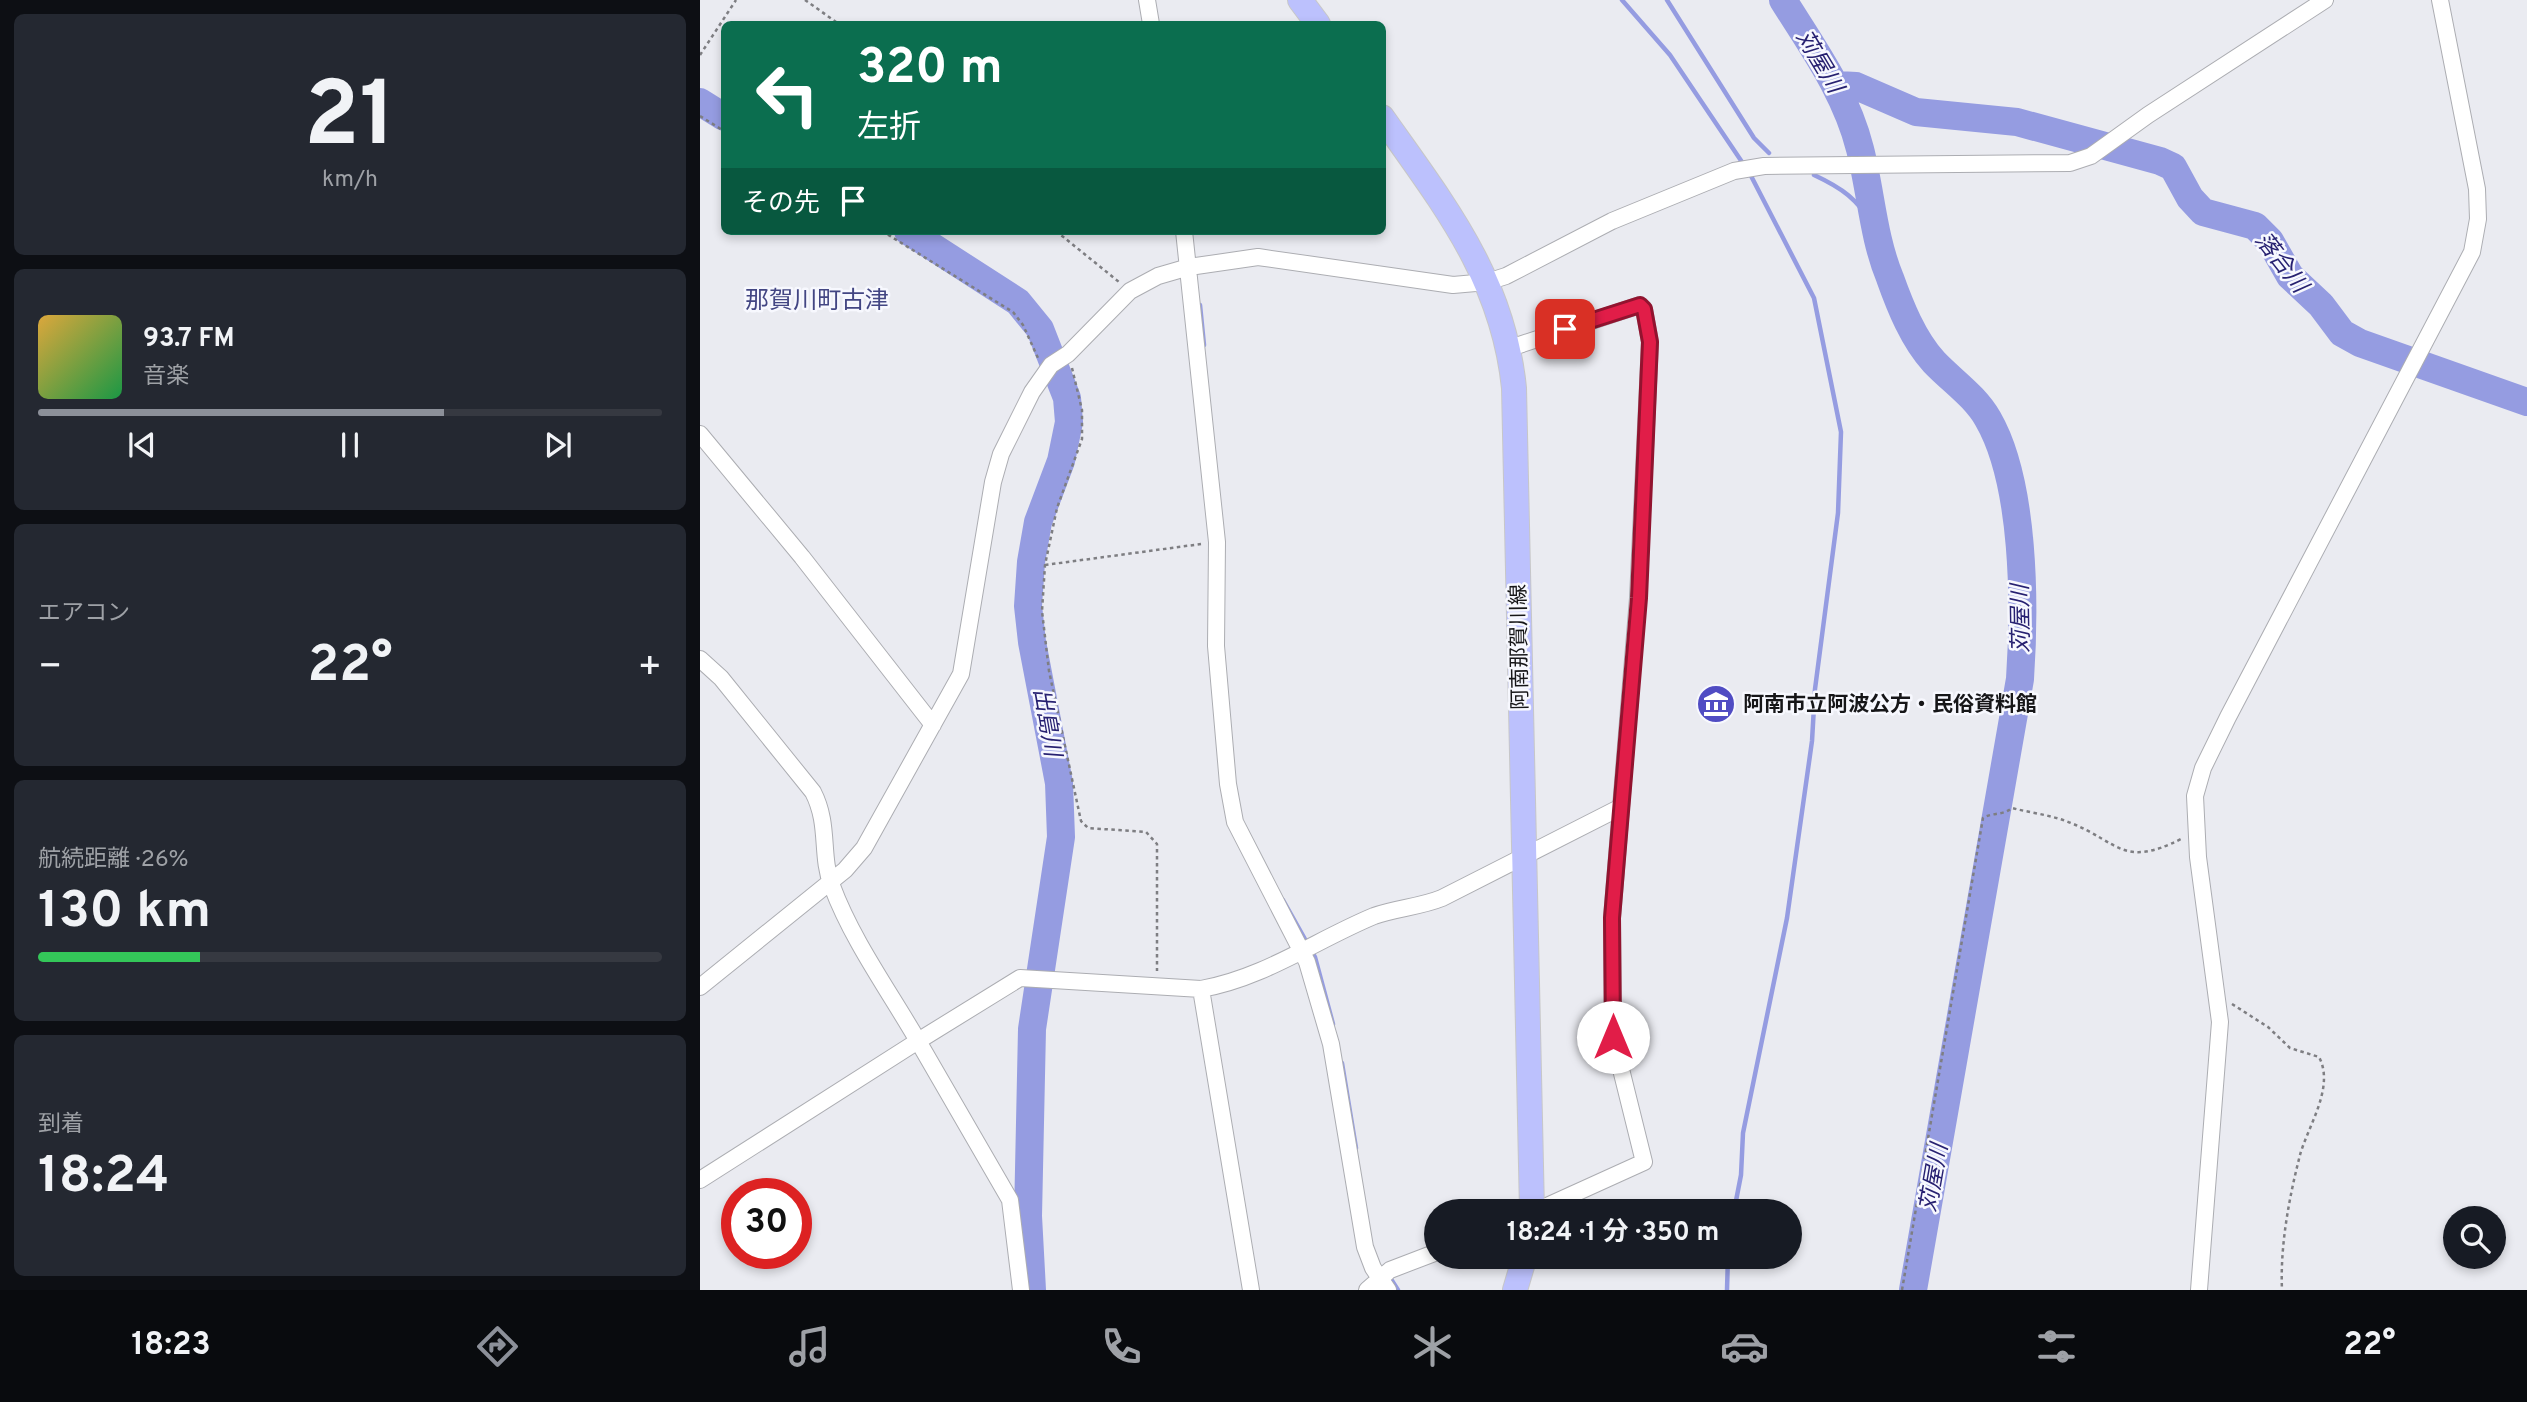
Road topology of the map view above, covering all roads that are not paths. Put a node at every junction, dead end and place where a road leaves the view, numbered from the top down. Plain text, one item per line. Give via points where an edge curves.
1 (1147, 0) edge
2 (1300, 0) edge
3 (2325, 0) edge
4 (2440, 0) edge
5 (1150, 21) edge
6 (1316, 21) edge
7 (1386, 123) edge
8 (1185, 235) edge
9 (1193, 267) junction
10 (1487, 282) junction
11 (1510, 348) junction
12 (700, 434) edge
13 (700, 659) edge
14 (933, 725) junction
15 (1621, 807) junction
16 (1524, 856) junction
17 (830, 883) junction
18 (1308, 947) junction
19 (700, 987) edge
20 (1201, 989) junction
21 (918, 1041) junction
22 (700, 1180) edge
23 (1534, 1199) edge
24 (1561, 1199) edge
25 (1424, 1258) edge
26 (1521, 1269) edge
27 (1385, 1278) edge
28 (1021, 1290) edge
29 (1251, 1290) edge
30 (1367, 1290) edge
31 (1515, 1290) edge
32 (2199, 1290) edge

1 - 5 street
2 - 6 main road
3 - 10 street via 2091,156 2070,163 1795,164 1734,171 1612,221
4 - 32 street via 2477,189 2479,219 2472,252 2203,768 2195,796 2219,1000 2220,1053
7 - 10 main road, 阿南那賀川線 via 1451,214
8 - 9 street
9 - 10 street via 1258,257 1453,285
9 - 14 street via 1158,276 1130,291 1032,391 1001,454 993,482 961,674
9 - 18 street via 1217,542 1216,646 1228,784 1235,822
10 - 11 main road, 阿南那賀川線
11 - 15 street via 1629,307 1644,309 1650,342 1646,456
11 - 16 main road, 阿南那賀川線
12 - 14 street
13 - 17 street via 721,678 813,792 822,810
14 - 17 street via 864,848
15 - 16 street
15 - 24 street via 1612,918 1613,1037 1644,1162
16 - 18 street via 1442,898 1377,915
16 - 23 main road, 阿南那賀川線
17 - 19 street
17 - 21 street
18 - 20 street via 1249,976
18 - 27 street via 1331,1044 1365,1247
20 - 21 street via 1037,980 1010,984
20 - 29 street
21 - 22 street
21 - 28 street via 1010,1199
25 - 27 street
26 - 31 main road
27 - 30 street

